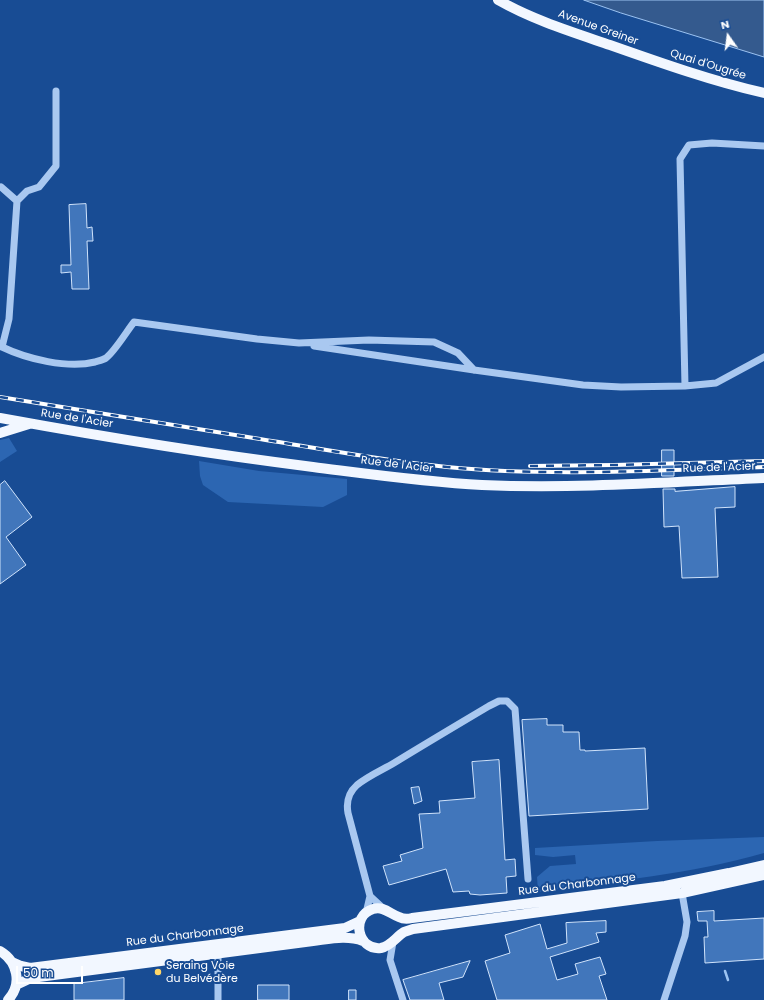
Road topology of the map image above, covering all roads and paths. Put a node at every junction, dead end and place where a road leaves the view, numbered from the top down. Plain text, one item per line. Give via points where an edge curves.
1 (498, 0) edge
2 (646, 58) joint
3 (56, 91) dead end
4 (764, 94) edge
5 (764, 146) edge
6 (1, 187) edge
7 (17, 202) junction
8 (299, 343) junction
9 (764, 357) edge
10 (474, 370) junction
11 (686, 386) junction
12 (0, 418) edge
13 (31, 424) junction
14 (0, 433) edge
15 (764, 478) edge
16 (764, 865) edge
17 (764, 874) edge
18 (528, 879) dead end
19 (682, 893) junction
20 (370, 896) junction
21 (388, 911) junction
22 (363, 917) junction
23 (363, 941) junction
24 (394, 941) junction
25 (376, 948) junction
26 (0, 951) edge
27 (218, 954) junction
28 (390, 960) junction
29 (12, 962) junction
30 (16, 985) junction
31 (10, 999) edge
32 (218, 1000) edge
33 (403, 1000) edge
34 (664, 1000) edge

1 - 2 main road, Avenue Greiner via 536,19
2 - 4 main road, Quai d'Ougrée
3 - 7 street via 56,166 39,187 27,192
5 - 11 street via 712,143 689,145 680,159
6 - 7 street
7 - 8 street via 9,319 2,347 12,352 70,365 105,359 134,322 257,340
8 - 10 street
8 - 10 street via 369,340 434,342 458,353
9 - 11 street via 716,383
10 - 11 street via 583,385
12 - 13 main road, Rue de l'Acier
13 - 14 main road
13 - 15 main road, Rue de l'Acier via 272,462 443,482 586,486
16 - 21 main road, Rue du Charbonnage via 665,886 412,918 400,917
17 - 19 main road, Rue du Charbonnage
18 - 20 street via 515,709 507,701 489,706 370,776 350,794 346,804
19 - 24 main road, Rue du Charbonnage via 413,928
19 - 34 street via 687,922 685,936
20 - 21 street
20 - 22 street
21 - 22 main road, Rue du Charbonnage via 374,909
21 - 24 main road via 396,918 398,924
22 - 23 main road via 359,931
22 - 29 main road, Rue du Charbonnage via 345,928 30,968
23 - 25 main road, Rue du Charbonnage
23 - 27 main road, Rue du Charbonnage via 346,937
24 - 25 main road, Rue du Charbonnage via 385,947
24 - 28 street
25 - 28 street
26 - 29 main road, Rue du Charbonnage
27 - 30 main road, Rue du Charbonnage via 31,978
27 - 32 street
28 - 33 street
29 - 30 main road via 16,970
30 - 31 main road

